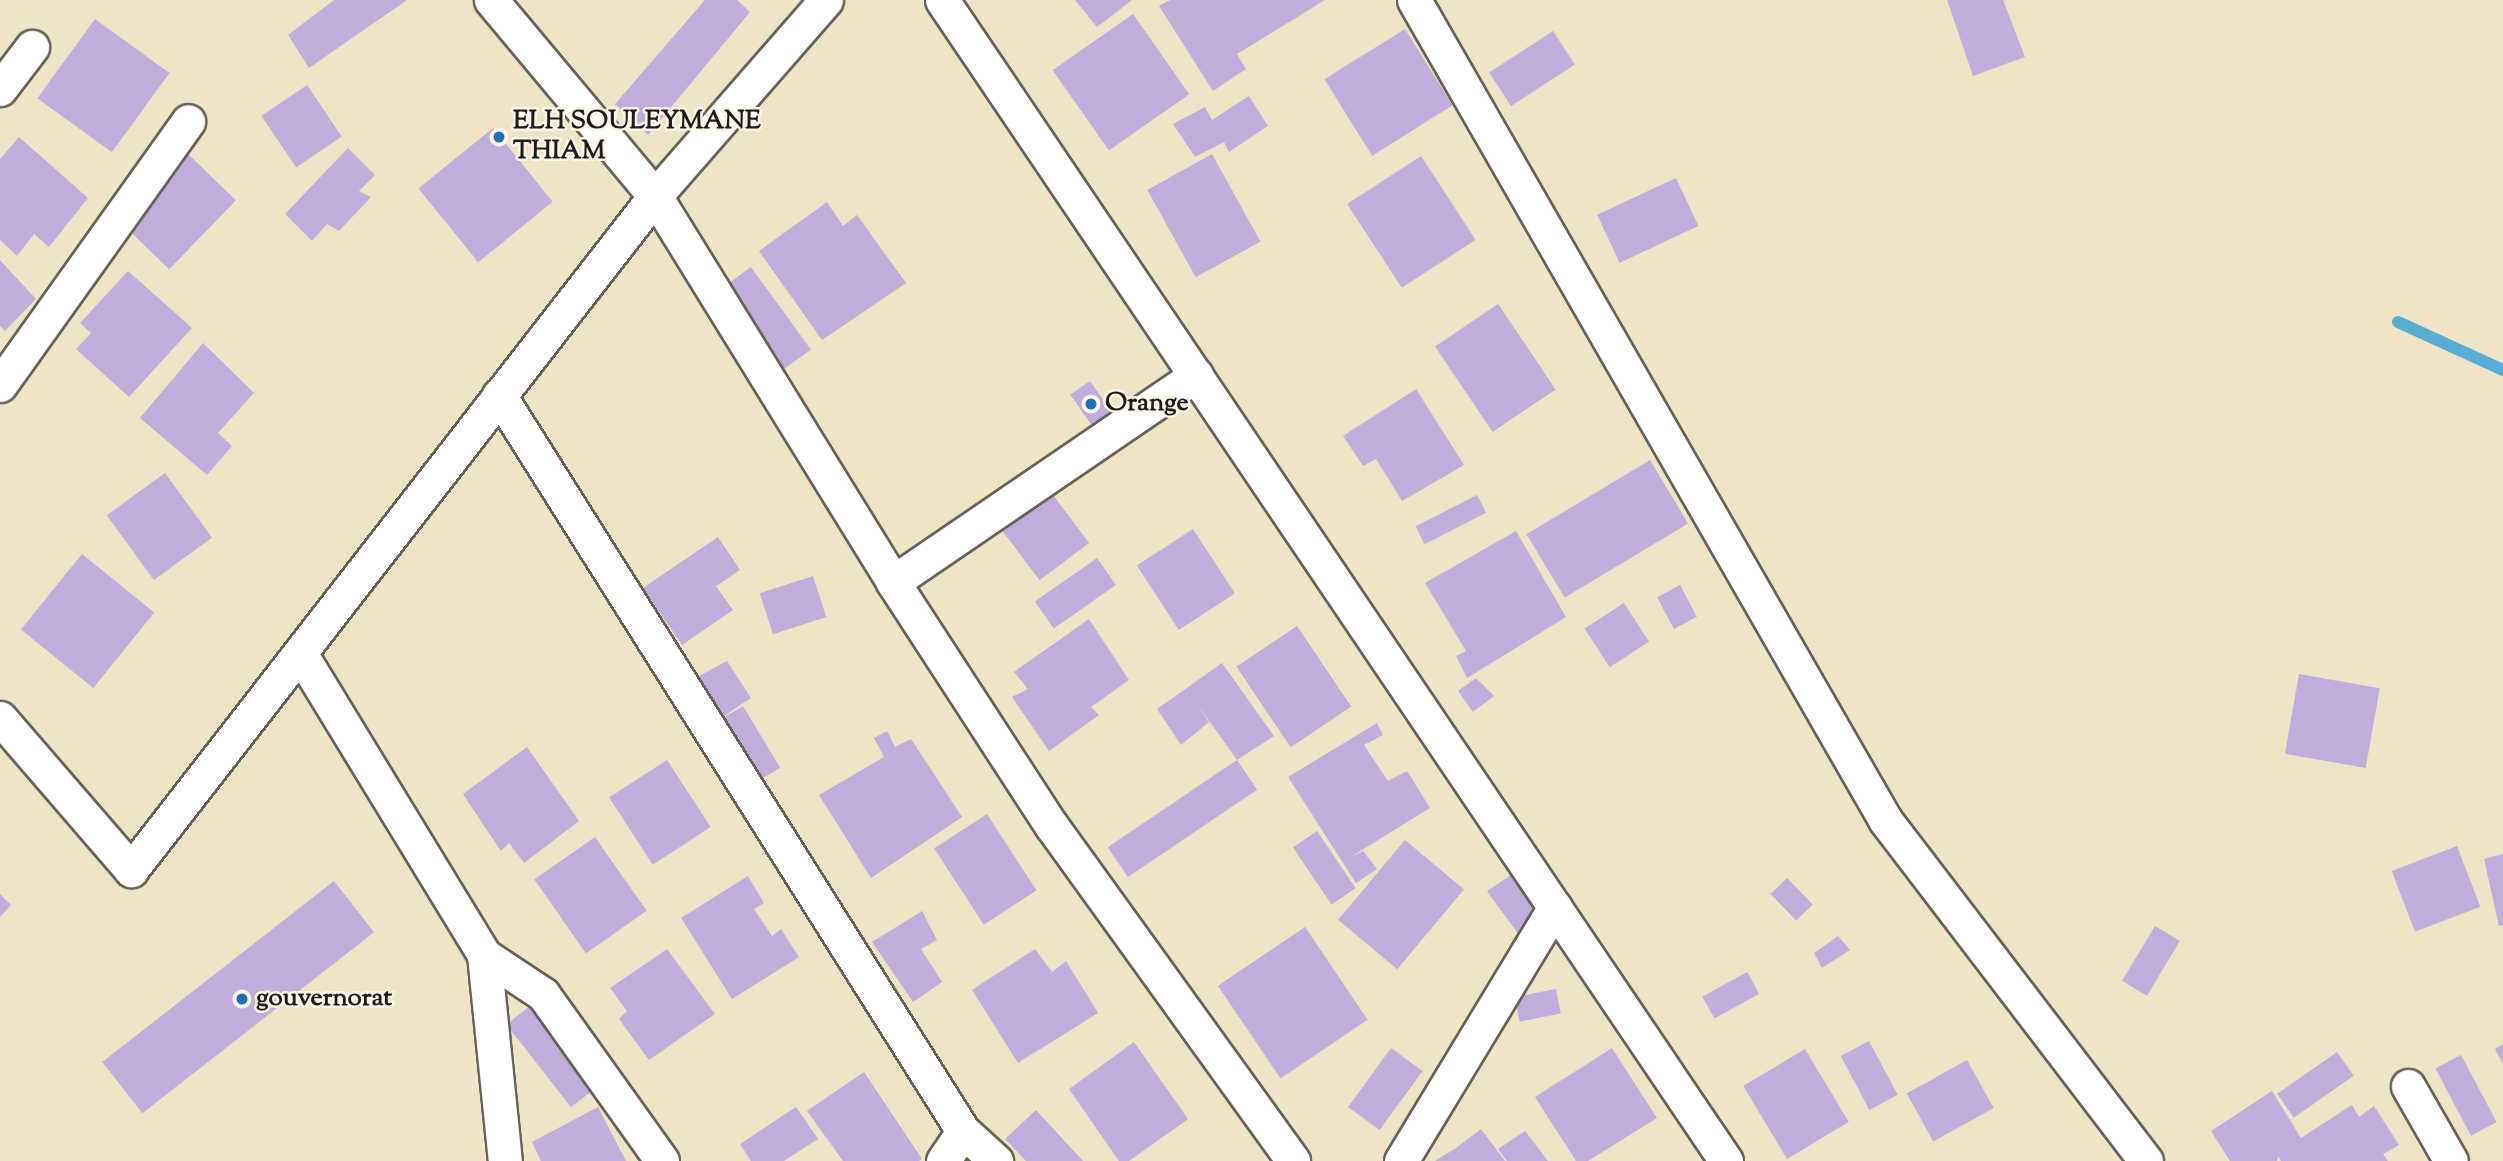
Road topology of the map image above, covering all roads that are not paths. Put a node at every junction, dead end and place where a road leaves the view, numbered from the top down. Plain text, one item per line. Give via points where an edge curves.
1 (491, 0) edge
2 (826, 0) edge
3 (943, 0) edge
4 (1414, 0) edge
5 (32, 47) dead end
6 (0, 89) edge
7 (188, 121) dead end
8 (655, 195) junction
9 (1196, 375) junction
10 (0, 385) edge
11 (499, 395) junction
12 (893, 582) junction
13 (300, 653) junction
14 (0, 718) edge
15 (1555, 907) junction
16 (484, 955) junction
17 (2408, 1086) dead end
18 (963, 1131) junction
19 (505, 1161) edge
20 (662, 1161) edge
21 (943, 1161) edge
22 (996, 1161) edge
23 (1293, 1161) edge
24 (1401, 1161) edge
25 (1726, 1161) edge
26 (2146, 1161) edge
27 (2451, 1161) edge

1 - 8 street
2 - 8 street
3 - 9 street
4 - 26 street via 1886,821
5 - 6 street
7 - 10 street
8 - 11 street
8 - 12 street
9 - 12 street
9 - 15 street
11 - 13 street
11 - 18 street
12 - 23 street via 1051,825
13 - 14 street via 131,870
13 - 16 street
15 - 24 street
15 - 25 street
16 - 19 street
16 - 20 street via 543,994
17 - 27 street
18 - 21 street
18 - 22 street

